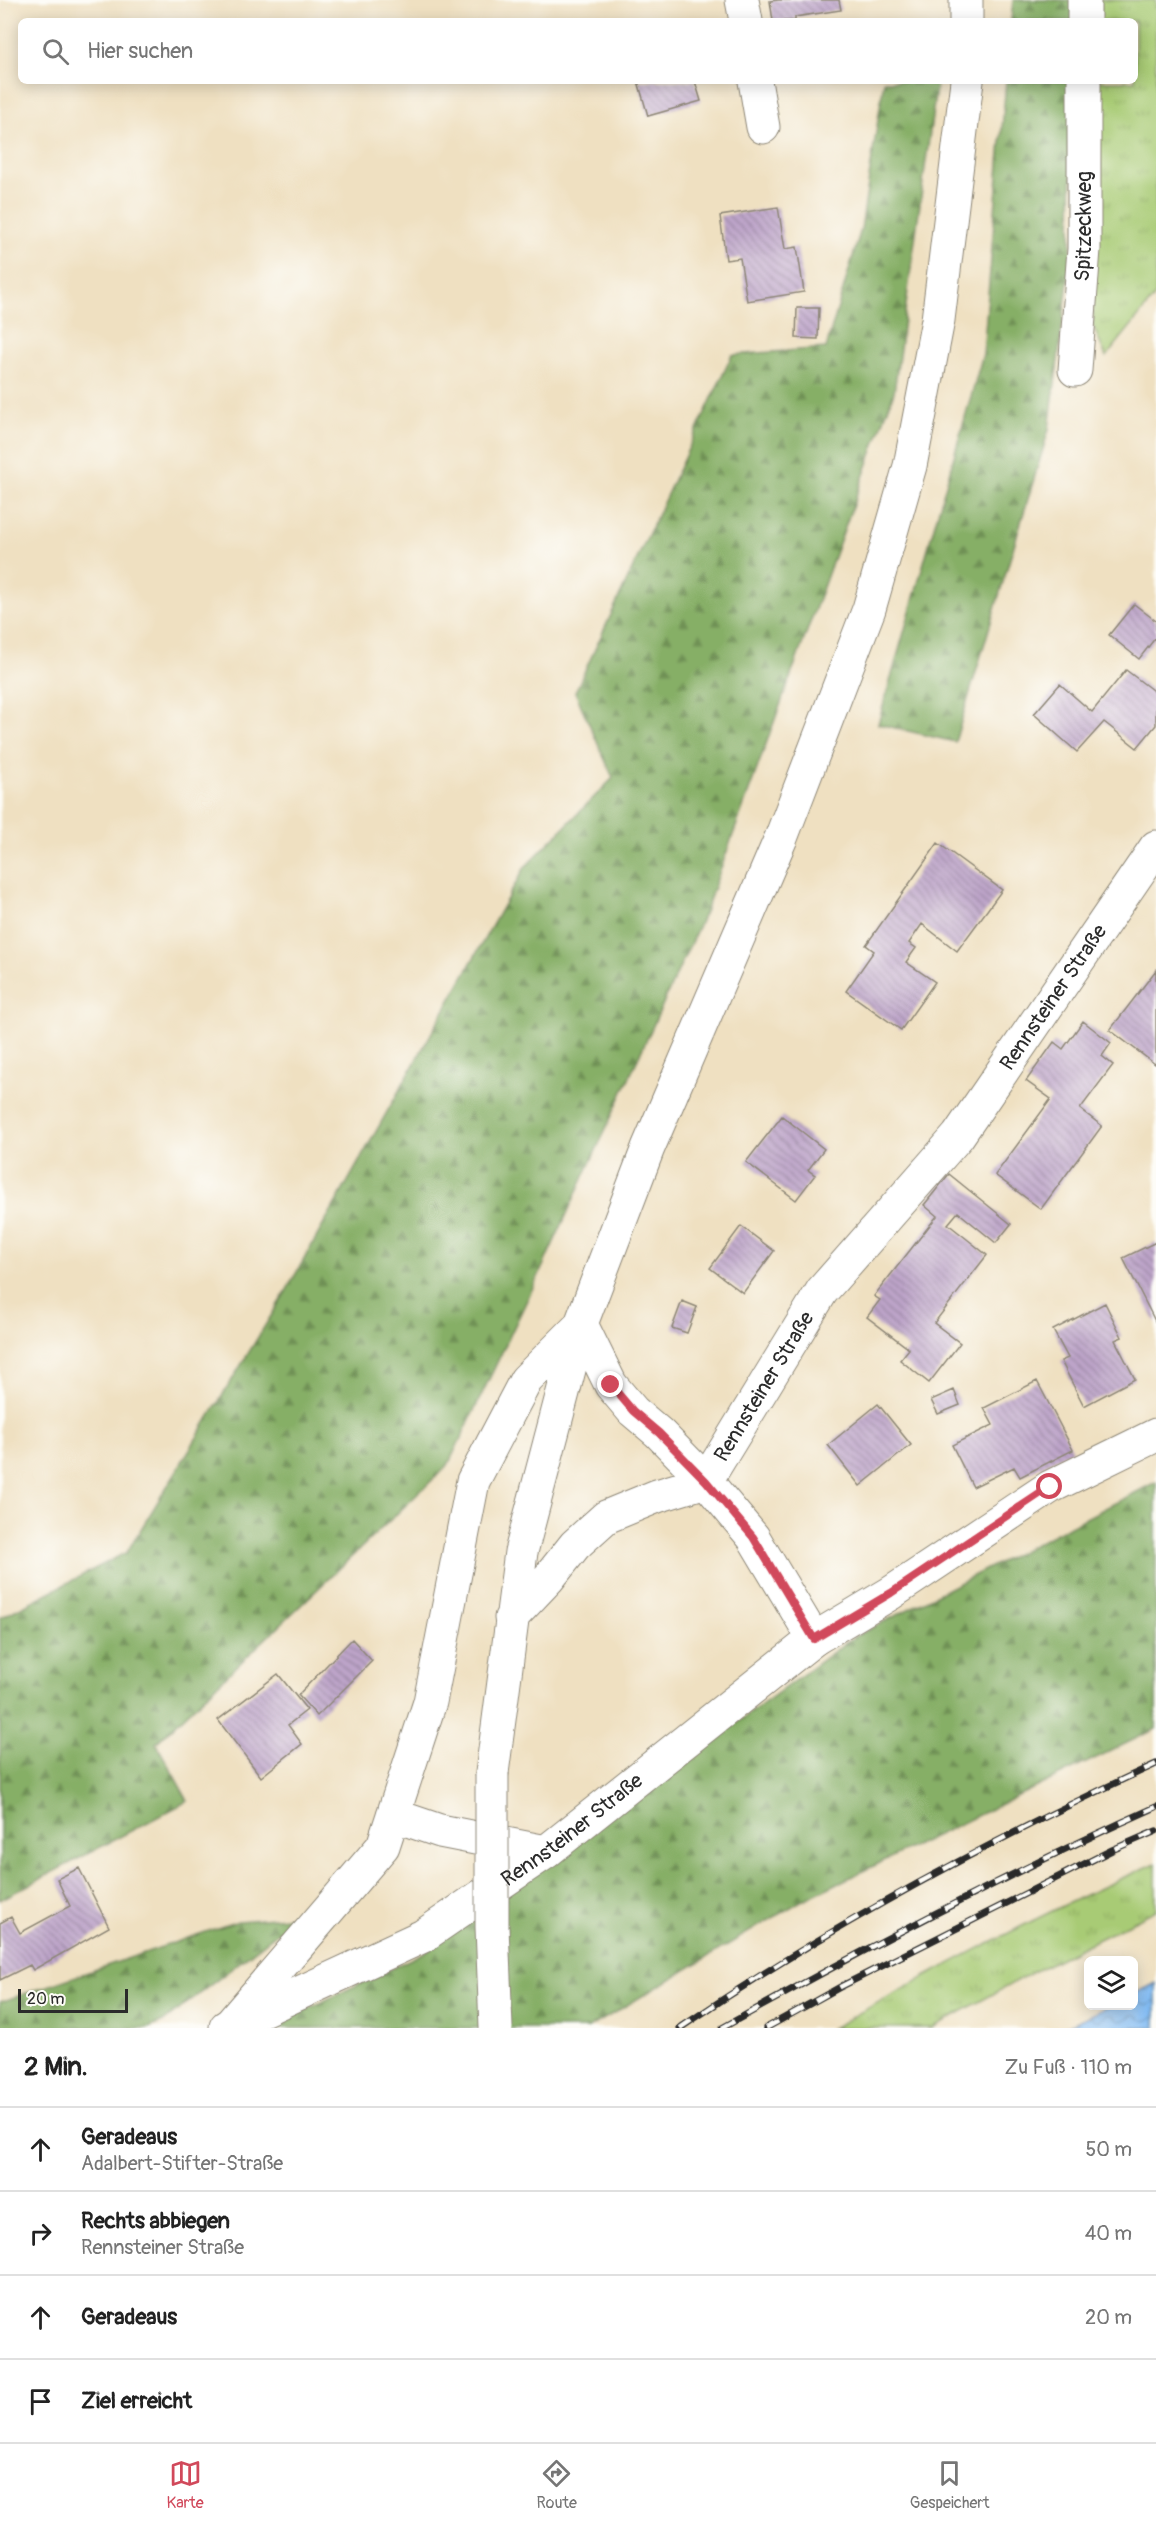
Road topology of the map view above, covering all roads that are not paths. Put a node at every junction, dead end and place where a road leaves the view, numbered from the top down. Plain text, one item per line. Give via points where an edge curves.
1 (742, 0) edge
2 (966, 0) edge
3 (1084, 0) edge
4 (745, 18) edge
5 (966, 18) edge
6 (1084, 18) edge
7 (756, 84) edge
8 (967, 84) edge
9 (1084, 84) edge
10 (763, 127) dead end
11 (1076, 370) dead end
12 (1153, 856) edge
13 (581, 1324) junction
14 (1156, 1435) edge
15 (706, 1481) junction
16 (511, 1618) junction
17 (814, 1639) junction
18 (393, 1815) junction
19 (546, 1852) junction
20 (226, 2027) edge
21 (496, 2028) edge

1 - 4 main road
2 - 5 main road
3 - 6 main road
7 - 10 main road
8 - 13 main road via 938,320 910,466 869,609 781,838 648,1148
9 - 11 main road, Spitzeckweg via 1084,249
12 - 15 main road, Rennsteiner Straße via 958,1136 822,1291
13 - 15 main road via 611,1385
13 - 16 main road via 521,1552
13 - 18 main road via 526,1380 473,1481 430,1702
14 - 17 main road via 1050,1487 891,1593
15 - 16 main road via 606,1517 575,1545
15 - 17 main road, Rennsteiner Straße via 753,1537
16 - 21 main road, bridge via 492,1773
17 - 19 main road, Rennsteiner Straße
18 - 19 main road via 440,1830
18 - 20 main road via 383,1846
19 - 20 main road, Rennsteiner Straße via 423,1936

